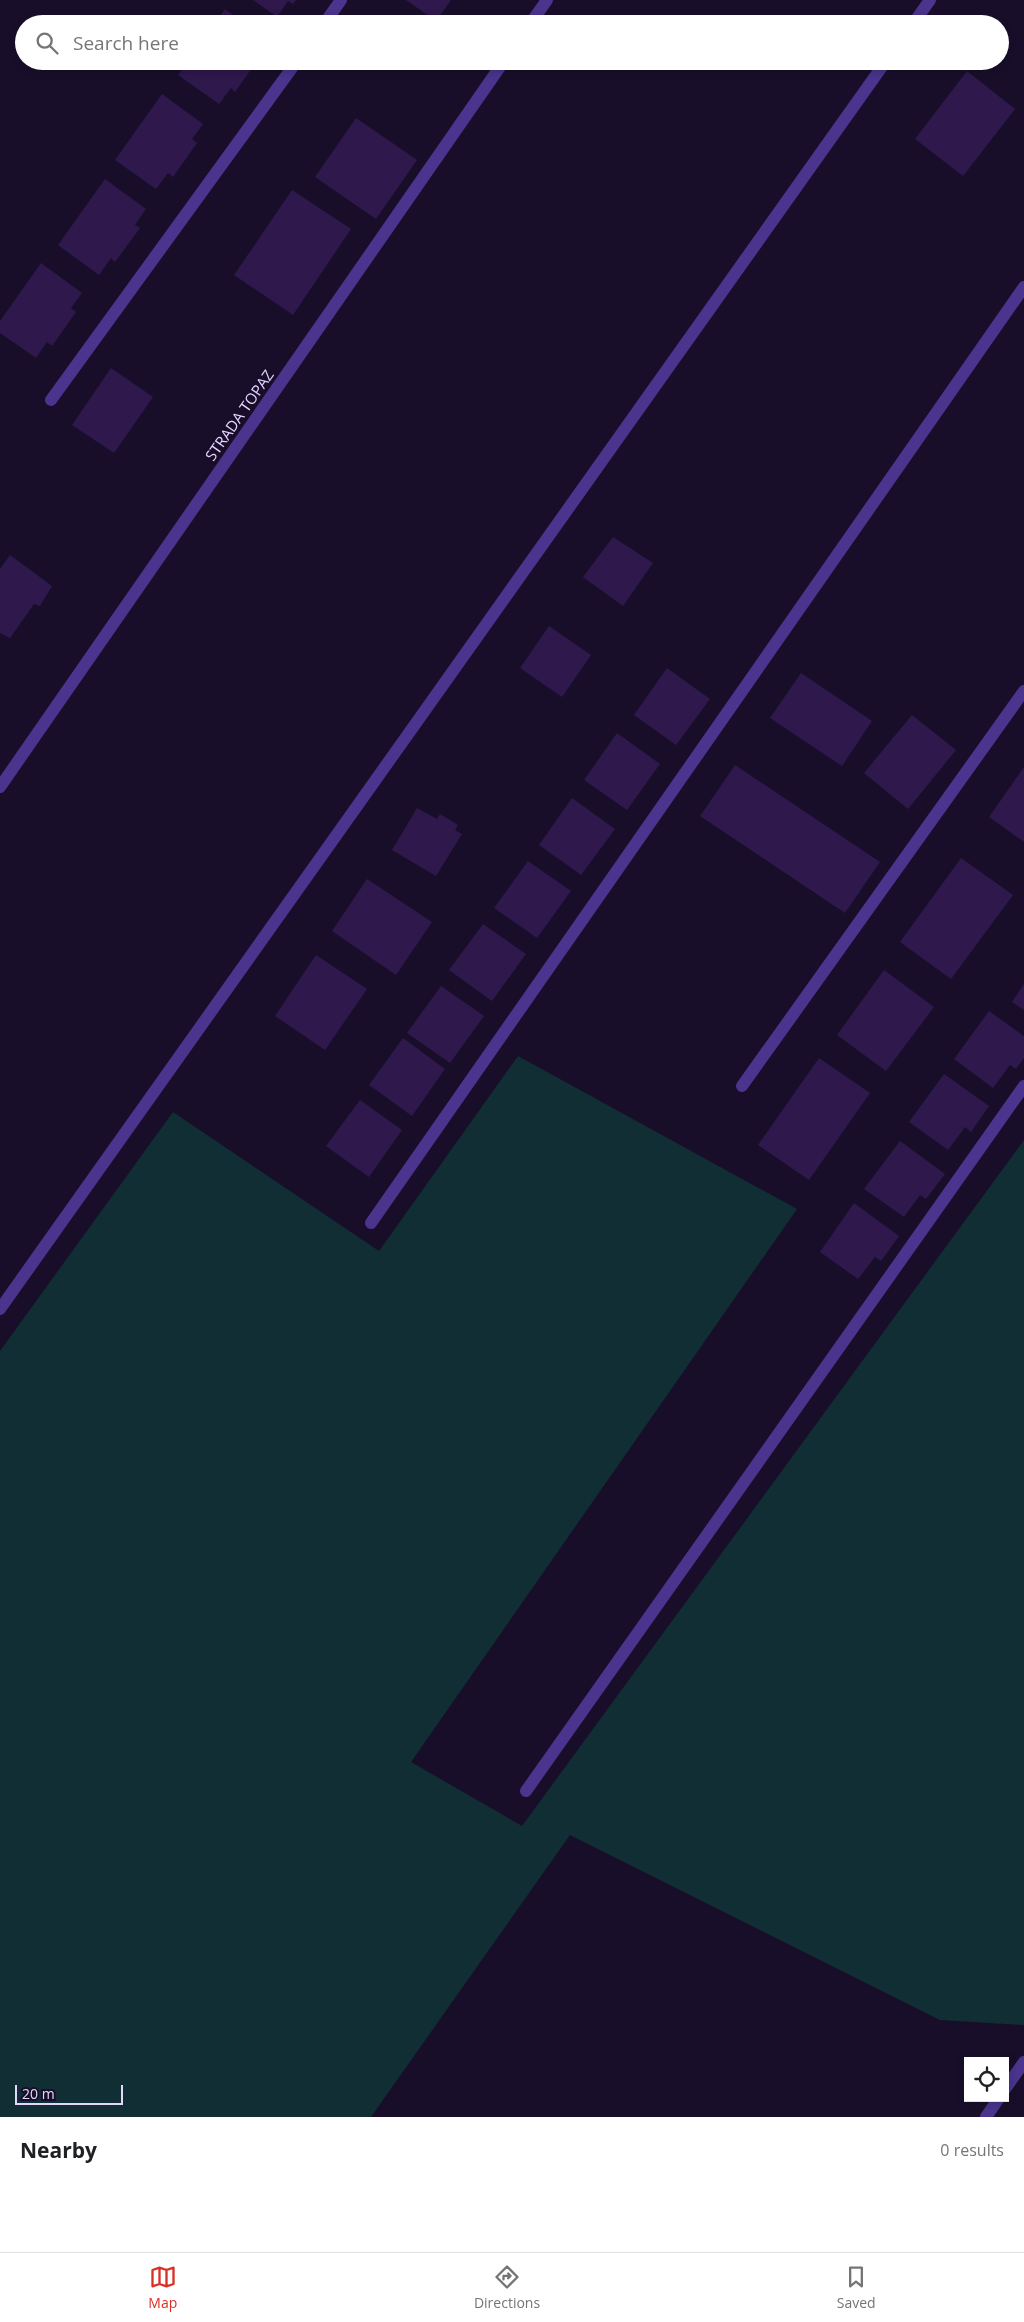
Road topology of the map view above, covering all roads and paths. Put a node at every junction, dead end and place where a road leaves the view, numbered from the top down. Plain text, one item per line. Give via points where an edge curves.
1 (341, 0) edge
2 (547, 0) edge
3 (930, 0) edge
4 (330, 15) edge
5 (536, 15) edge
6 (919, 15) edge
7 (290, 70) edge
8 (498, 70) edge
9 (880, 70) edge
10 (1024, 287) edge
11 (51, 400) dead end
12 (1024, 691) edge
13 (0, 788) edge
14 (742, 1086) dead end
15 (1024, 1086) edge
16 (371, 1223) dead end
17 (0, 1309) edge
18 (526, 1791) dead end
19 (1024, 2062) edge
20 (1009, 2083) edge
21 (996, 2102) edge
22 (986, 2117) edge

1 - 4 street
2 - 5 street
3 - 6 street
7 - 11 street
8 - 13 street, STRADA TOPAZ
9 - 17 street
10 - 16 street
12 - 14 street
15 - 18 street
19 - 20 street
21 - 22 street

